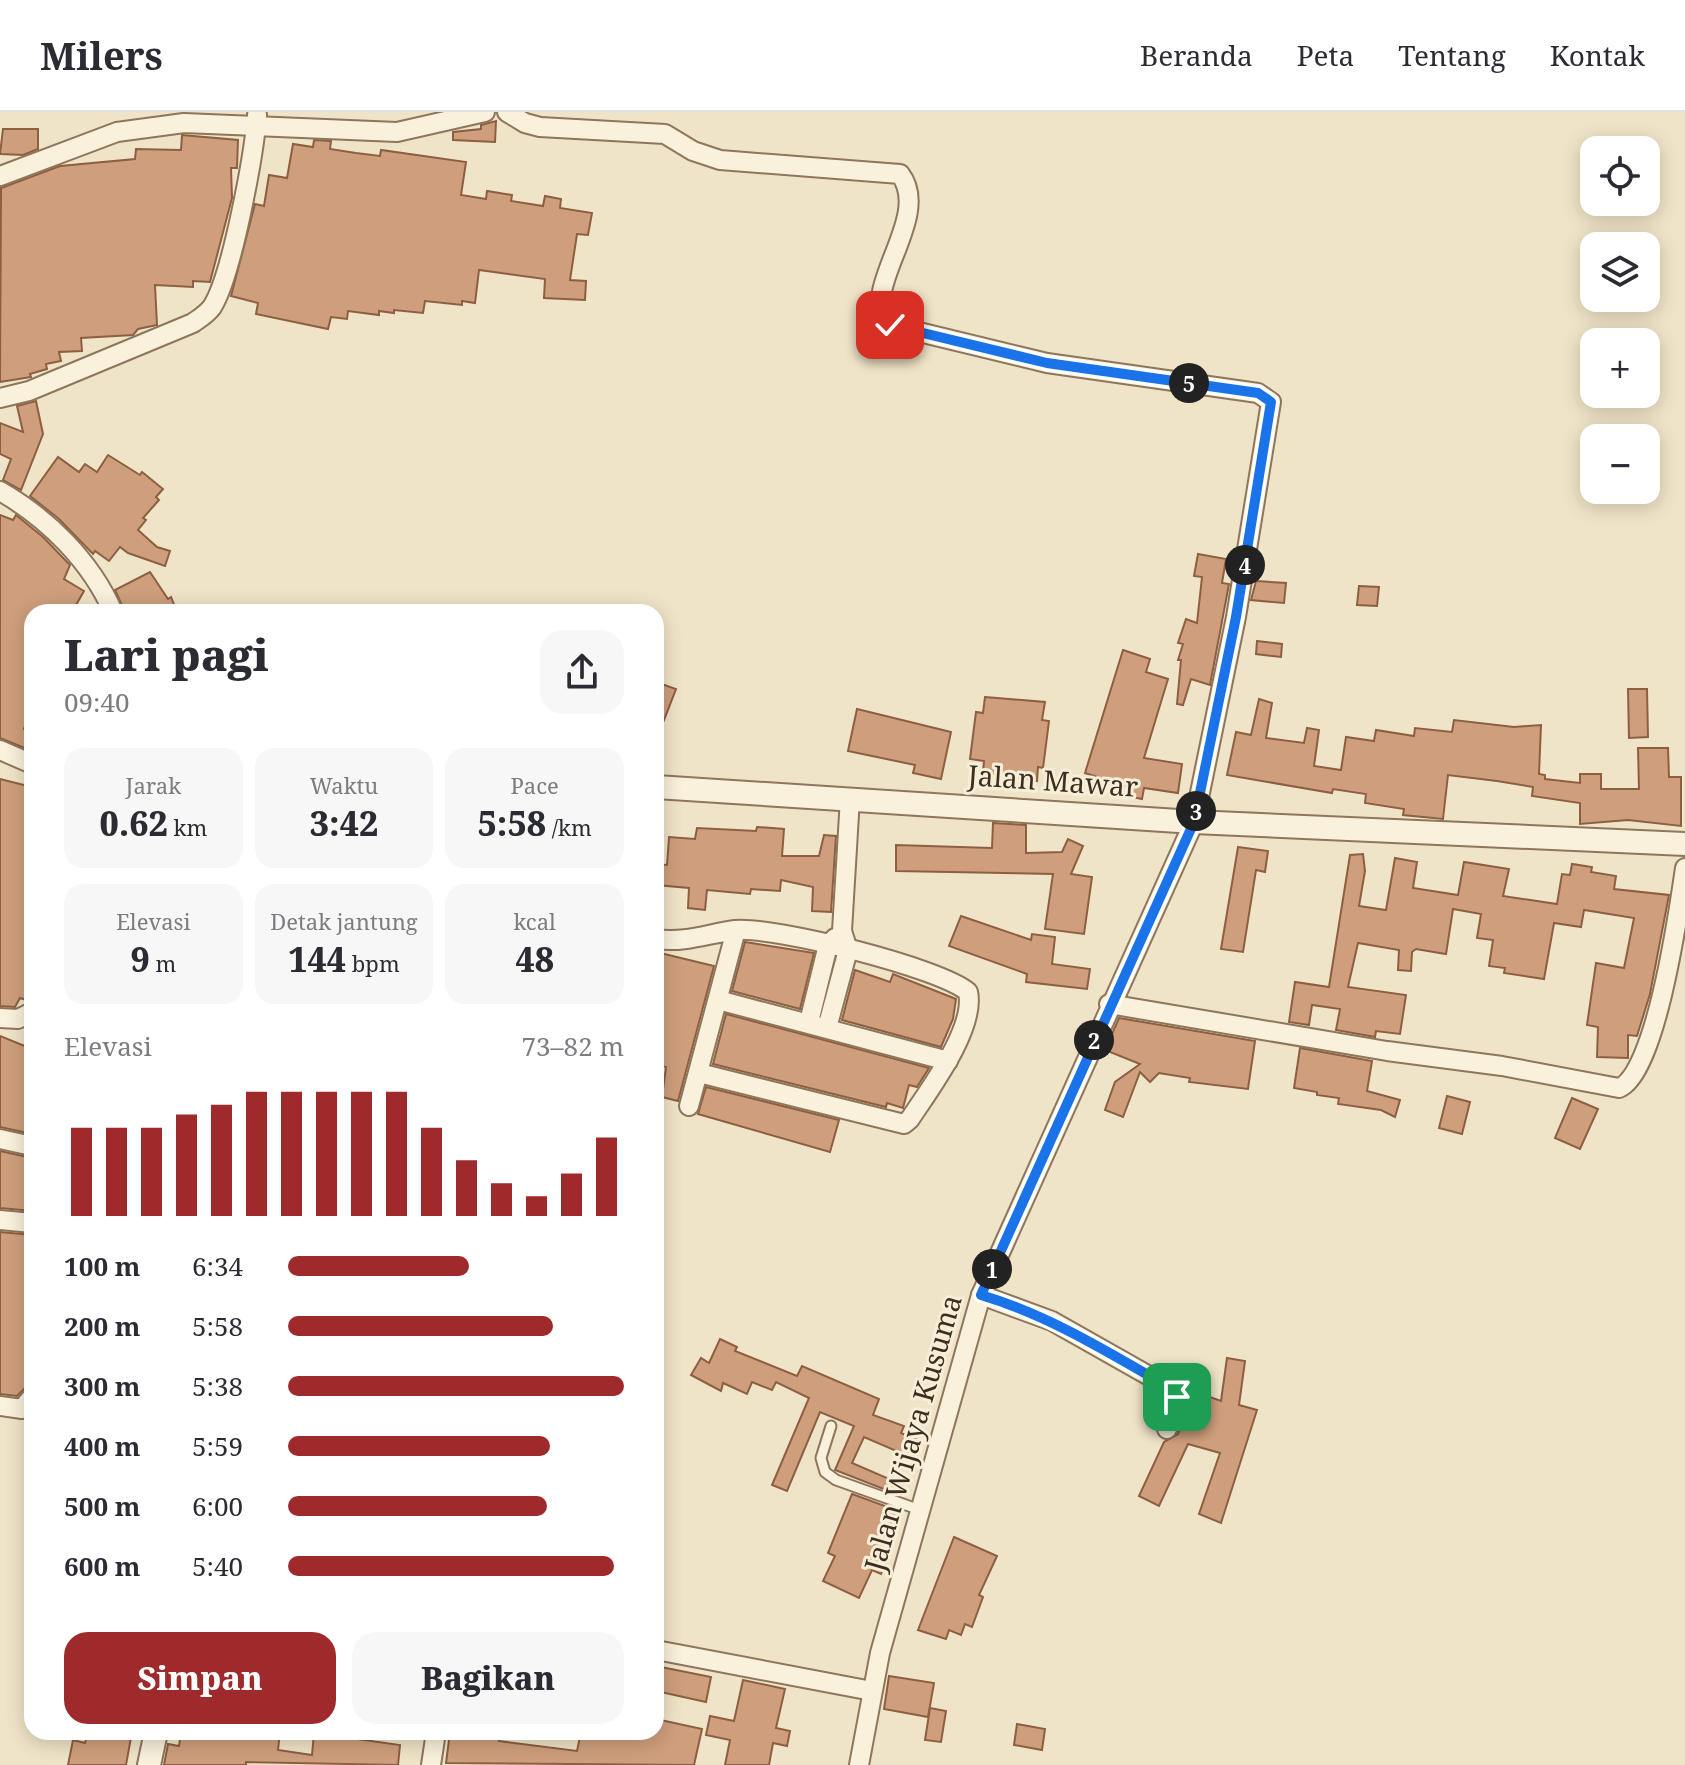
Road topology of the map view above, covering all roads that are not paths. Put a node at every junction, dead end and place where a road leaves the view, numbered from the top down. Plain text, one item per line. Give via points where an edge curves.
1 (485, 112) edge
2 (507, 112) edge
3 (257, 118) edge
4 (0, 176) edge
5 (0, 398) edge
6 (0, 491) edge
7 (110, 604) edge
8 (0, 750) edge
9 (24, 760) edge
10 (664, 787) edge
11 (850, 798) junction
12 (1194, 822) junction
13 (1685, 844) edge
14 (1685, 868) edge
15 (736, 930) junction
16 (842, 931) junction
17 (664, 940) edge
18 (828, 945) junction
19 (848, 950) junction
20 (718, 1000) junction
21 (1109, 1004) junction
22 (24, 1016) edge
23 (0, 1018) edge
24 (818, 1025) junction
25 (948, 1061) junction
26 (699, 1073) junction
27 (689, 1106) dead end
28 (0, 1139) edge
29 (24, 1144) edge
30 (0, 1220) edge
31 (24, 1224) edge
32 (981, 1295) junction
33 (0, 1406) edge
34 (24, 1407) edge
35 (831, 1426) dead end
36 (1167, 1429) dead end
37 (920, 1510) junction
38 (664, 1652) edge
39 (872, 1691) junction
40 (154, 1740) edge
41 (435, 1740) edge
42 (149, 1765) edge
43 (431, 1765) edge
44 (859, 1765) edge

1 - 3 street via 397,132 334,132
2 - 12 street, Jalan Wijaya Kusuma via 540,127 665,134 720,160 900,174 906,184 906,225 880,310 890,325 1047,363 1258,393 1271,402 1236,617
3 - 4 street via 117,132
3 - 5 street via 241,209 218,295 207,314 29,391
6 - 7 street via 65,540
8 - 9 street
10 - 11 street, Jalan Mawar
11 - 12 street, Jalan Mawar
11 - 16 street
12 - 13 street, Jalan Mawar
12 - 21 street, Jalan Wijaya Kusuma
14 - 21 street via 1652,1037 1634,1078 1619,1088
15 - 17 street via 684,942
15 - 18 street
15 - 20 street
16 - 18 street
16 - 19 street
18 - 19 street
18 - 24 street
19 - 24 street
19 - 25 street via 968,992 967,1015
20 - 24 street
20 - 26 street
21 - 32 street, Jalan Wijaya Kusuma
22 - 23 street
24 - 25 street
25 - 26 street via 904,1124
26 - 27 street
28 - 29 street
30 - 31 street
32 - 36 street via 1052,1321 1174,1390 1177,1400
32 - 37 street, Jalan Wijaya Kusuma
33 - 34 street
35 - 37 lane via 821,1458 825,1472
37 - 39 street, Jalan Wijaya Kusuma
38 - 39 street
39 - 44 street, Jalan Wijaya Kusuma
40 - 42 street
41 - 43 street

